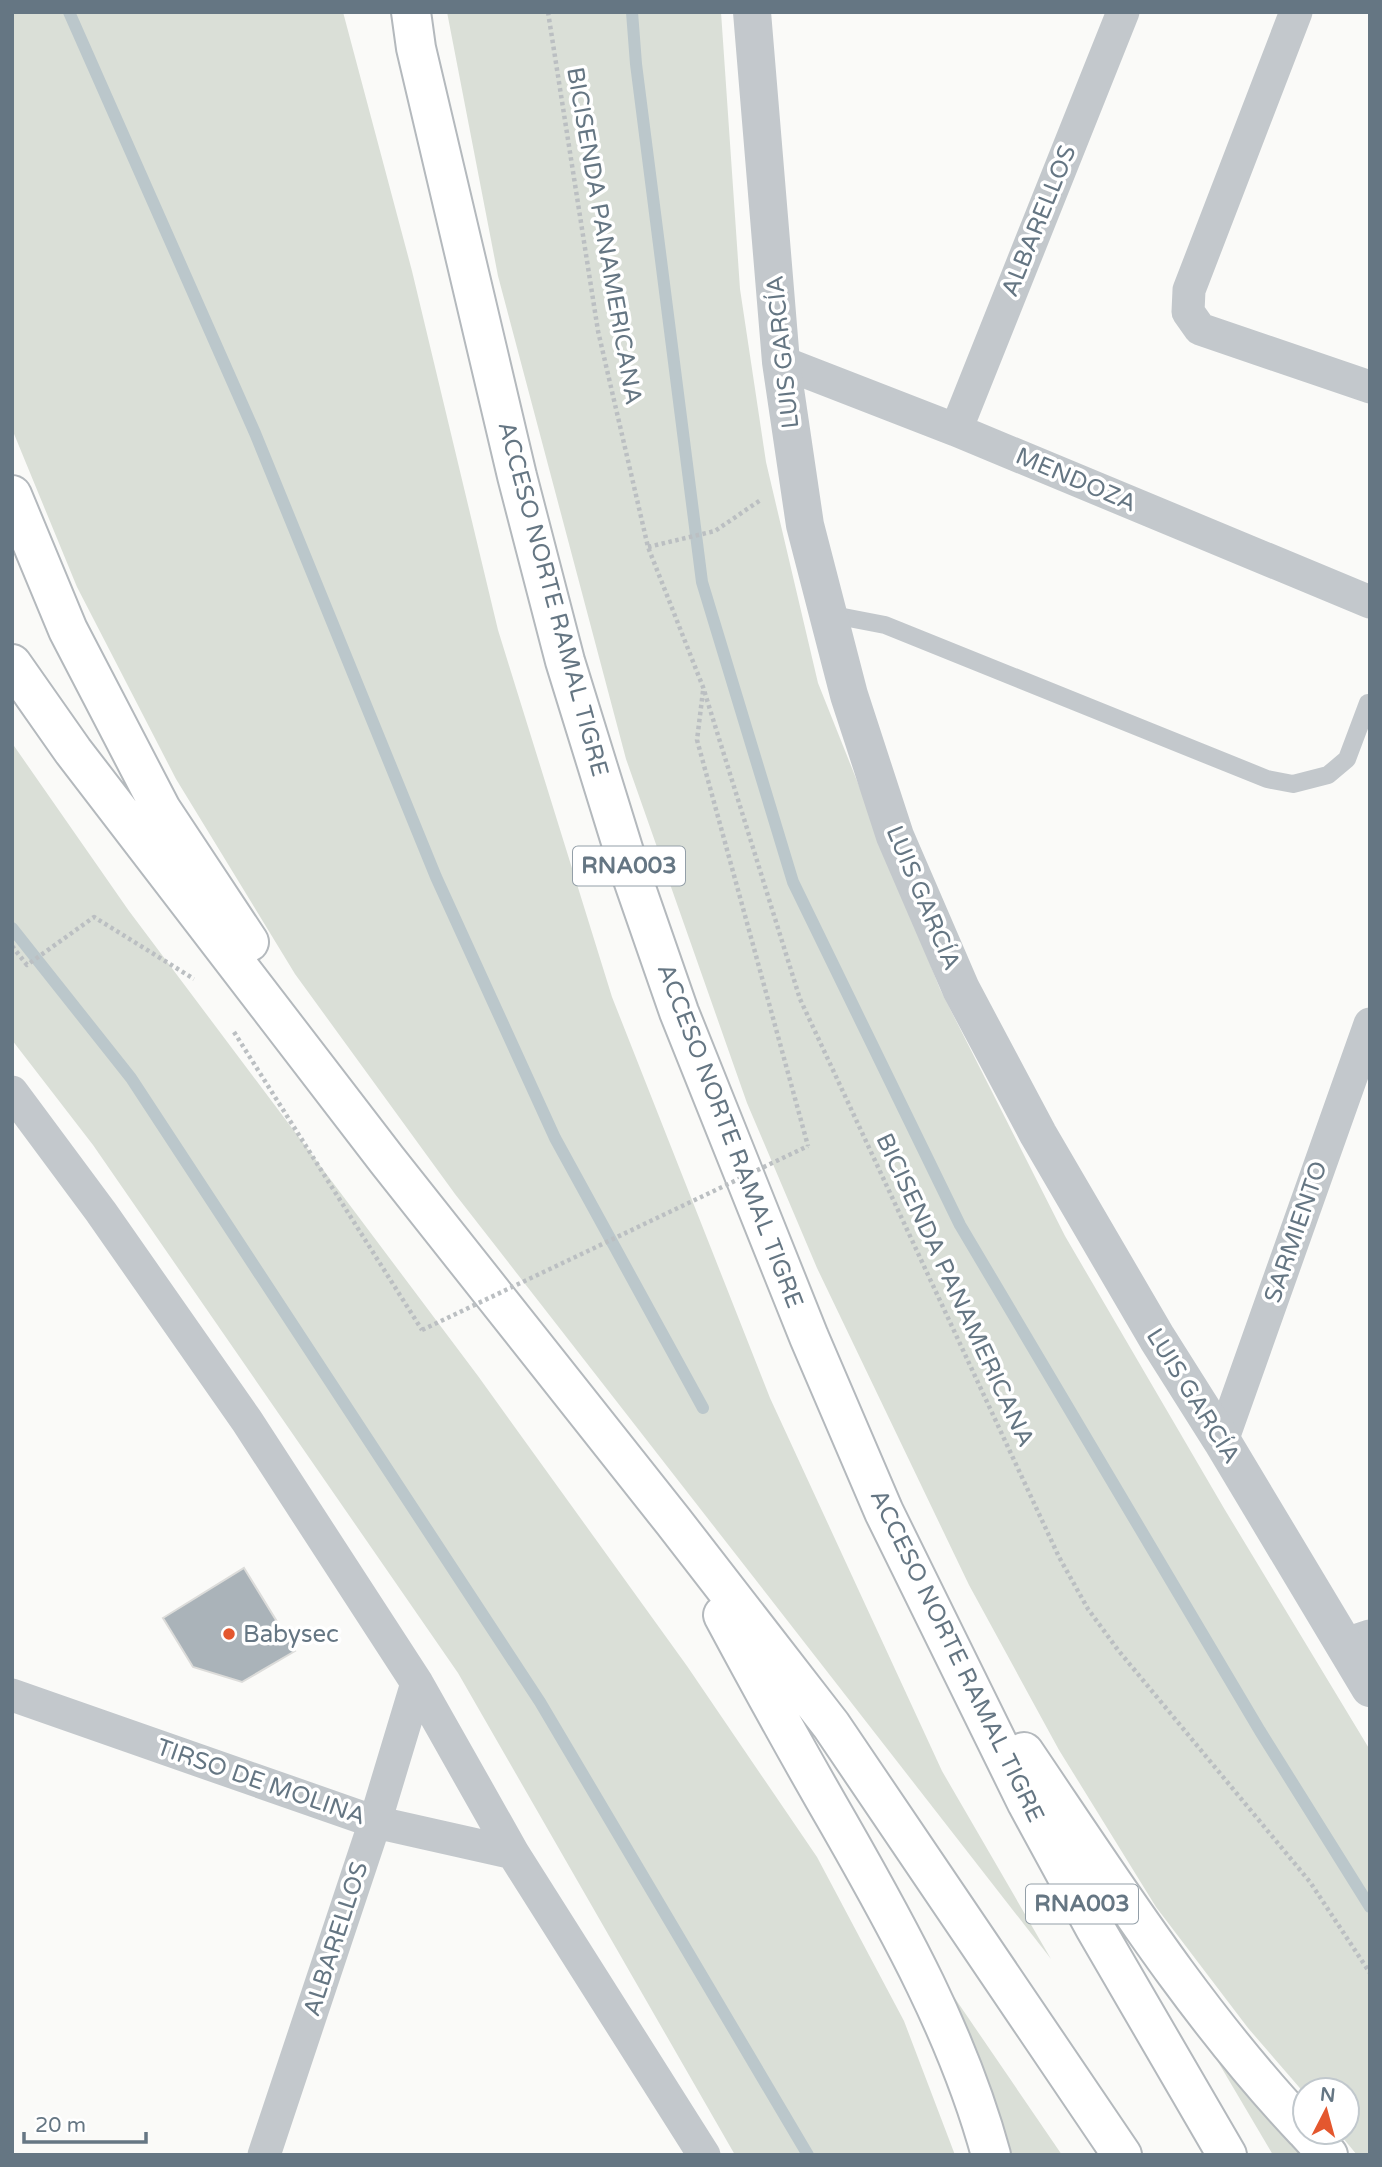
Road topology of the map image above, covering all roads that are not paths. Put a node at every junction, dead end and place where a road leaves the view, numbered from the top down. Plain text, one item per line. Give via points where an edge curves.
1 (400, 12) edge
2 (752, 12) edge
3 (1123, 12) edge
4 (1296, 12) edge
5 (414, 30) edge
6 (781, 362) junction
7 (1370, 387) edge
8 (956, 430) junction
9 (12, 495) edge
10 (1370, 602) edge
11 (828, 614) junction
12 (12, 664) edge
13 (1368, 703) edge
14 (1370, 1024) edge
15 (12, 1092) edge
16 (387, 1160) junction
17 (1222, 1441) junction
18 (673, 1521) junction
19 (1356, 1640) edge
20 (952, 1646) junction
21 (418, 1683) junction
22 (1370, 1688) edge
23 (12, 1695) edge
24 (374, 1822) junction
25 (513, 1853) junction
26 (1291, 2115) edge
27 (264, 2155) edge
28 (704, 2155) edge
29 (991, 2155) edge
30 (1122, 2155) edge
31 (1227, 2155) edge

1 - 5 highway, RNA003
2 - 6 street, LUIS GARCÍA
3 - 8 street, ALBARELLOS
4 - 7 street via 1189,290 1188,312 1200,329
5 - 20 highway, ACCESO NORTE RAMAL TIGRE / RNA003 via 523,502 565,661 629,868 680,1012 809,1337 884,1511
6 - 8 street, MENDOZA
6 - 11 street, LUIS GARCÍA via 806,525
8 - 10 street, MENDOZA
9 - 16 highway via 68,630 161,809
11 - 13 lane via 885,625 1267,779 1293,784 1328,775 1347,759
11 - 17 street, LUIS GARCÍA via 895,836 961,989 1038,1135
12 - 16 highway
14 - 17 street, SARMIENTO
15 - 21 street via 247,1421
16 - 18 highway
17 - 19 street, LUIS GARCÍA
18 - 29 highway via 930,1994 982,2120
18 - 30 highway via 831,1725
19 - 22 street, LUIS GARCÍA
20 - 26 highway via 1183,1985
20 - 31 highway, ACCESO NORTE RAMAL TIGRE / RNA003 via 1027,1804
21 - 24 street, ALBARELLOS
21 - 25 street
23 - 24 street, TIRSO DE MOLINA
24 - 25 street, TIRSO DE MOLINA
24 - 27 street, ALBARELLOS
25 - 28 street

